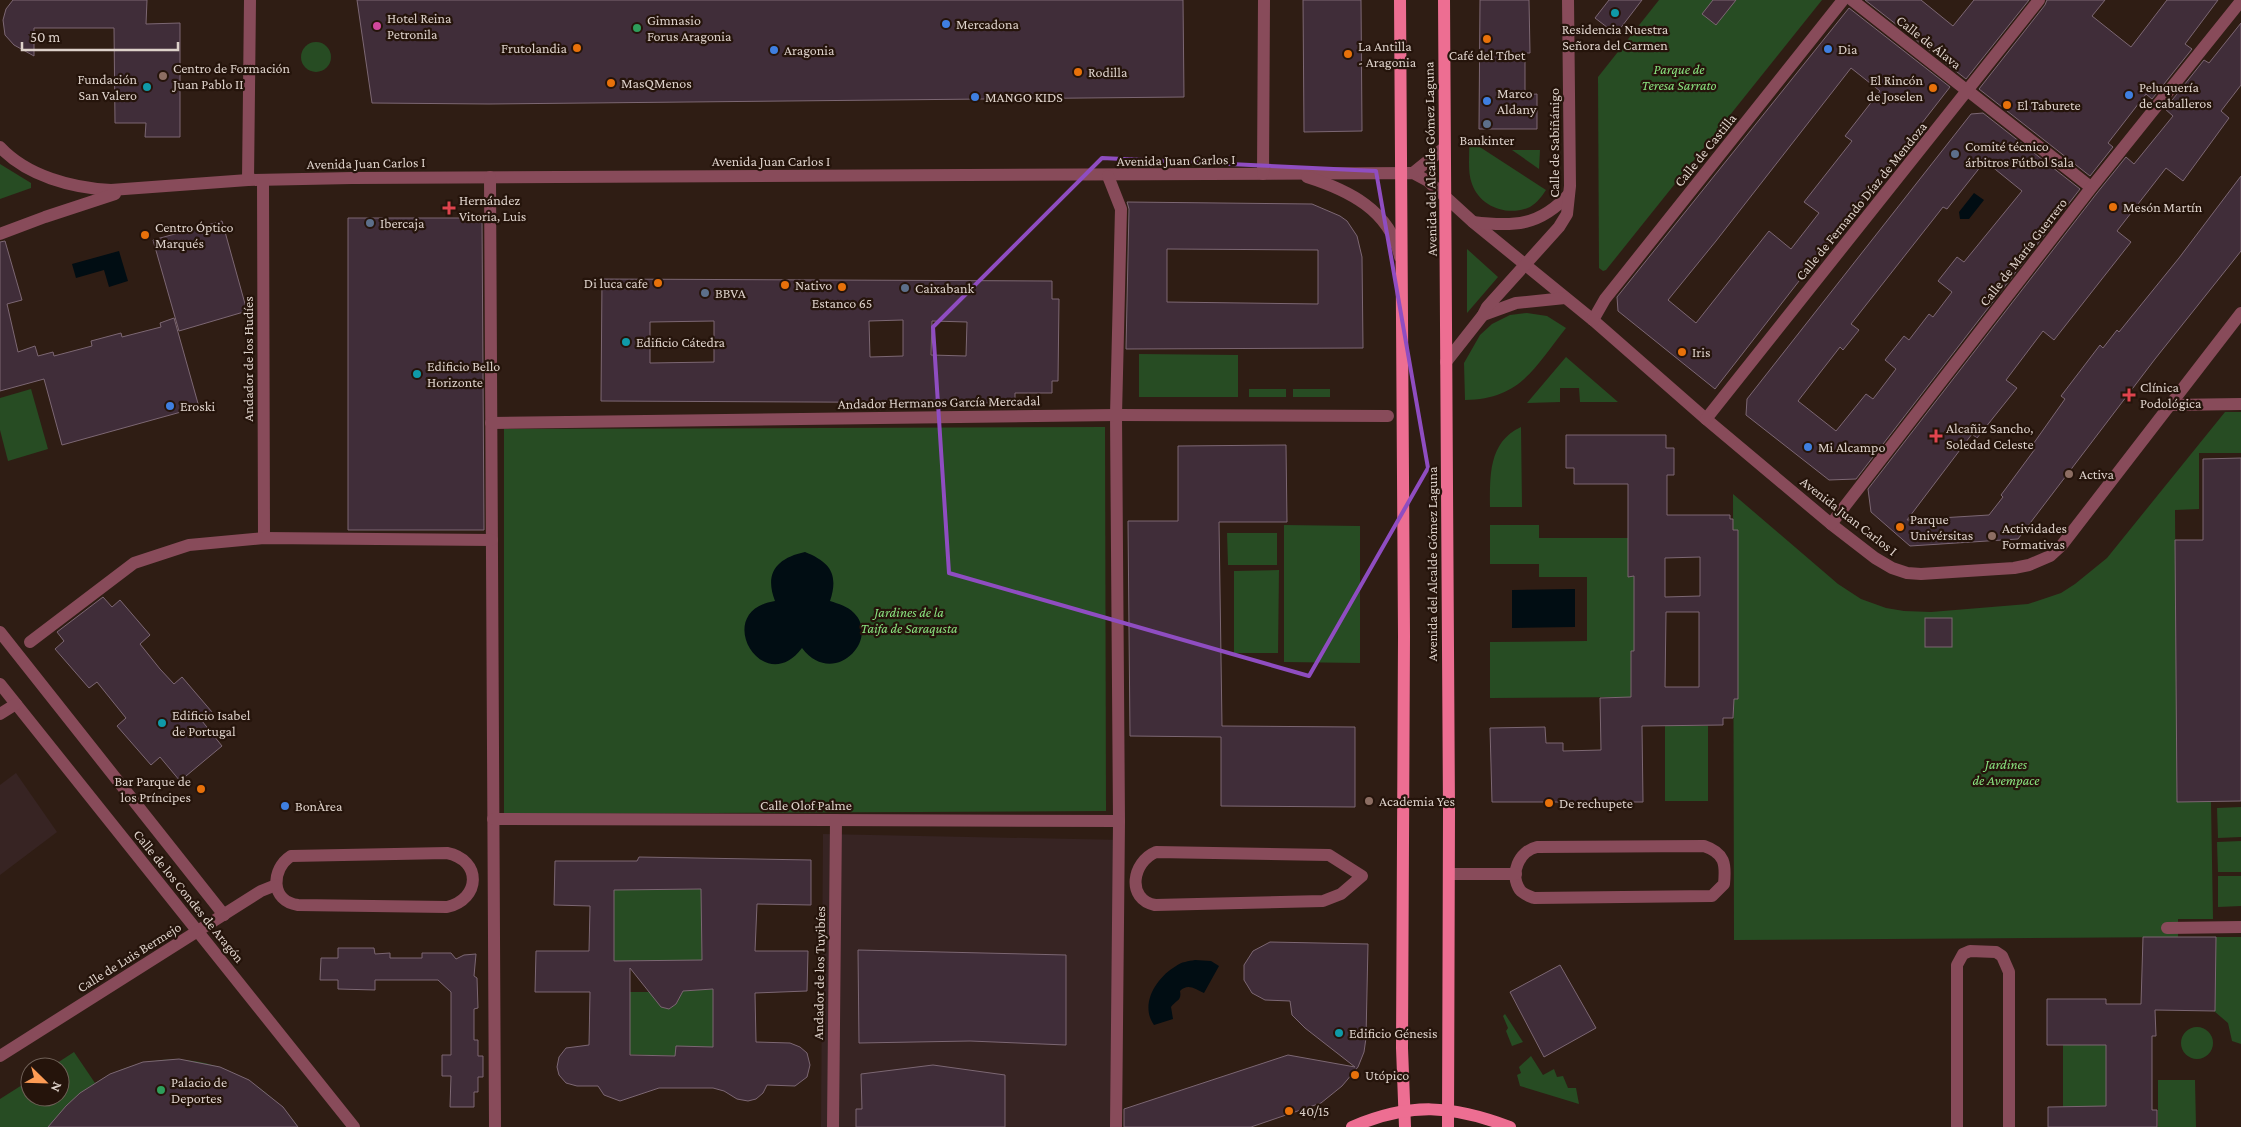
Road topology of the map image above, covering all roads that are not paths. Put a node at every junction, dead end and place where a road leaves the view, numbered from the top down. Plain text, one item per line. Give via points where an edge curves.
1 (250, 0) edge
2 (1264, 0) edge
3 (1400, 0) edge
4 (1444, 0) edge
5 (1568, 0) edge
6 (1843, 0) edge
7 (1852, 0) edge
8 (2039, 0) edge
9 (2241, 1) edge
10 (0, 147) edge
11 (1444, 148) junction
12 (1263, 174) junction
13 (1295, 174) junction
14 (1407, 174) junction
15 (1108, 176) junction
16 (490, 177) junction
17 (248, 180) junction
18 (263, 180) junction
19 (2088, 184) dead end
20 (130, 190) junction
21 (1568, 194) junction
22 (1446, 198) junction
23 (1473, 222) junction
24 (0, 234) edge
25 (1525, 264) junction
26 (1402, 267) junction
27 (1565, 298) junction
28 (2241, 313) edge
29 (1483, 315) junction
30 (1593, 320) junction
31 (1446, 362) junction
32 (2170, 404) junction
33 (2241, 404) edge
34 (1116, 415) junction
35 (1388, 416) dead end
36 (1706, 419) junction
37 (491, 423) junction
38 (1831, 524) junction
39 (264, 538) junction
40 (492, 540) junction
41 (0, 632) edge
42 (30, 642) dead end
43 (0, 684) edge
44 (16, 704) junction
45 (0, 714) edge
46 (493, 819) junction
47 (836, 820) junction
48 (1119, 821) junction
49 (1449, 874) junction
50 (1516, 874) junction
51 (1362, 876) joint
52 (276, 885) junction
53 (224, 915) junction
54 (2241, 926) edge
55 (2167, 928) dead end
56 (198, 931) junction
57 (0, 1056) edge
58 (1449, 1110) junction
59 (1405, 1111) junction
60 (354, 1127) edge
61 (494, 1127) edge
62 (833, 1127) edge
63 (1116, 1127) edge
64 (1352, 1127) edge
65 (1405, 1127) edge
66 (1448, 1127) edge
67 (1510, 1127) edge
68 (1957, 1127) edge
69 (2009, 1127) edge

1 - 17 street
2 - 12 street
3 - 14 main road, Avenida del Alcalde Gómez Laguna
4 - 11 main road, Avenida del Alcalde Gómez Laguna
5 - 21 street, Calle de Sabiñánigo
6 - 30 street, Calle de Castilla via 1605,299
7 - 19 street, Calle de Álava
8 - 36 street, Calle de Fernando Díaz de Mendoza
9 - 38 street, Calle de María Guerrero
10 - 20 street, Avenida Juan Carlos I via 16,161 56,180 92,189
11 - 14 street
11 - 22 main road, Avenida del Alcalde Gómez Laguna
12 - 13 street, Avenida Juan Carlos I
12 - 15 street, Avenida Juan Carlos I
13 - 14 street, Avenida Juan Carlos I
13 - 26 street, Avenida del Alcalde Gómez Laguna via 1349,192 1371,207 1391,234
14 - 22 street, Avenida Juan Carlos I via 1428,181
14 - 26 main road, Avenida del Alcalde Gómez Laguna
15 - 16 street, Avenida Juan Carlos I
15 - 34 street via 1121,209
16 - 18 street, Avenida Juan Carlos I
16 - 37 street
17 - 18 street, Avenida Juan Carlos I
17 - 20 street, Avenida Juan Carlos I
18 - 39 street, Andador de los Hudíes
20 - 24 street, Avenida Juan Carlos I via 69,208
21 - 23 street via 1552,211 1534,220 1506,225
21 - 25 street, Calle de Sabiñánigo via 1569,207 1563,222
22 - 23 street, Avenida Juan Carlos I
22 - 31 main road, Avenida del Alcalde Gómez Laguna
23 - 25 street, Avenida Juan Carlos I
25 - 27 street, Avenida Juan Carlos I
25 - 29 street, Calle de Sabiñánigo
26 - 59 main road, Avenida del Alcalde Gómez Laguna via 1402,1048
27 - 29 street via 1516,303
27 - 30 street, Avenida Juan Carlos I
28 - 32 street, Avenida Juan Carlos I
29 - 31 street, Calle de Sabiñánigo
30 - 36 street, Avenida Juan Carlos I
31 - 49 main road, Avenida del Alcalde Gómez Laguna
32 - 33 street
32 - 38 street, Avenida Juan Carlos I via 2062,545 2050,556 2029,565 1907,573 1875,558
34 - 35 street, Andador Hermanos García Mercadal
34 - 37 street, Andador Hermanos García Mercadal
34 - 48 street
36 - 38 street, Avenida Juan Carlos I
37 - 40 street
39 - 40 street
39 - 42 street via 189,546 134,563
40 - 46 street
41 - 53 street, Calle de los Condes de Aragón
43 - 44 street, Calle de los Condes de Aragón
44 - 45 street
44 - 56 street, Calle de los Condes de Aragón
46 - 47 street, Calle Olof Palme
46 - 61 street
47 - 48 street, Calle Olof Palme
47 - 62 street, Andador de los Tuyibíes
48 - 63 street
49 - 50 street
49 - 58 main road, Avenida del Alcalde Gómez Laguna
50 - 50 street via 1520,890 1534,898 1704,897 1718,892 1724,884 1725,872 1720,854 1704,846 1546,847 1530,848 1524,853
51 - 51 street via 1329,855 1156,852 1142,860 1136,882 1139,896 1146,903 1155,905 1323,901 1341,894
52 - 52 street via 281,897 298,905 447,907 469,895 473,878 469,865 463,859 447,853 291,856 278,870
52 - 53 street, Calle de Luis Bermejo
53 - 56 street, Calle de Luis Bermejo
54 - 55 street
56 - 57 street, Calle de Luis Bermejo
56 - 60 street, Calle de los Condes de Aragón
58 - 59 main road
58 - 66 main road, Avenida del Alcalde Gómez Laguna
58 - 67 main road
59 - 64 main road
59 - 65 main road, Avenida del Alcalde Gómez Laguna
68 - 69 street via 1958,965 1963,954 1970,951 1996,952 2002,956 2009,972

